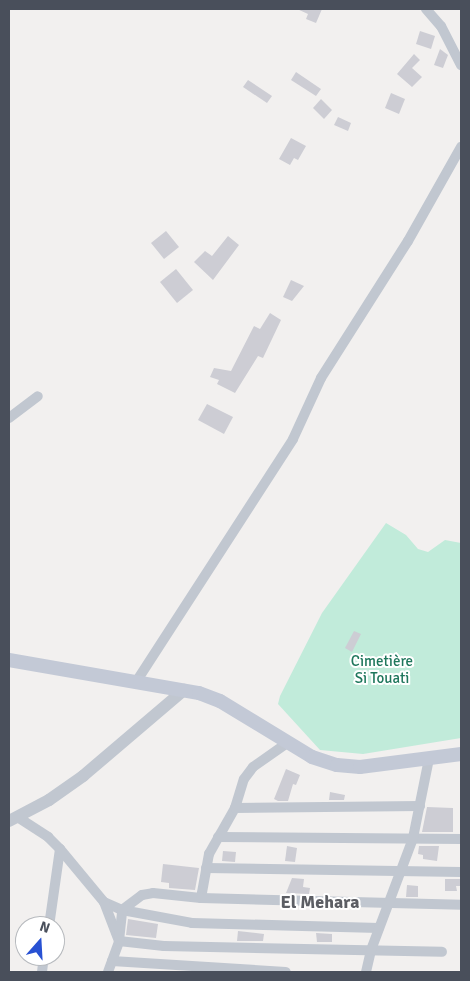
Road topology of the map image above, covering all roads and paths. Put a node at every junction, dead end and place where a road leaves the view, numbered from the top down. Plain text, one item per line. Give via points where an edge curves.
1 (426, 9) edge
2 (461, 65) edge
3 (461, 148) edge
4 (38, 396) dead end
5 (9, 418) edge
6 (9, 660) edge
7 (136, 682) junction
8 (184, 690) junction
9 (287, 743) junction
10 (461, 754) edge
11 (429, 759) junction
12 (420, 806) junction
13 (235, 808) junction
14 (14, 820) edge
15 (218, 837) junction
16 (413, 838) junction
17 (461, 839) edge
18 (60, 849) junction
19 (206, 868) junction
20 (400, 871) junction
21 (461, 872) edge
22 (201, 898) junction
23 (104, 902) junction
24 (388, 905) junction
25 (461, 905) edge
26 (122, 910) junction
27 (50, 916) edge
28 (379, 928) junction
29 (119, 941) junction
30 (371, 950) junction
31 (442, 952) dead end
32 (112, 961) junction
33 (108, 972) edge
34 (286, 972) edge
35 (366, 972) edge

1 - 2 street via 441,26
3 - 7 street via 408,241 321,378 293,439
4 - 5 street
6 - 7 main road
7 - 8 main road
8 - 9 main road via 220,701
8 - 14 street via 83,776
9 - 11 main road via 312,757 360,767
9 - 13 street via 253,767 244,779
10 - 11 main road
11 - 12 street
12 - 13 street
12 - 16 street
13 - 15 street
14 - 18 street via 48,837
15 - 16 street
15 - 19 street
16 - 17 street
16 - 20 street
18 - 23 street
18 - 27 street
19 - 20 street
19 - 22 street
20 - 21 street
20 - 24 street
22 - 24 street
22 - 26 street via 153,893 142,895
23 - 26 street
23 - 29 street
24 - 25 street
24 - 28 street
26 - 28 street via 192,923
26 - 29 street
28 - 30 street
29 - 30 street via 164,946
29 - 32 street
30 - 31 street
30 - 35 street
32 - 33 street
32 - 34 street

